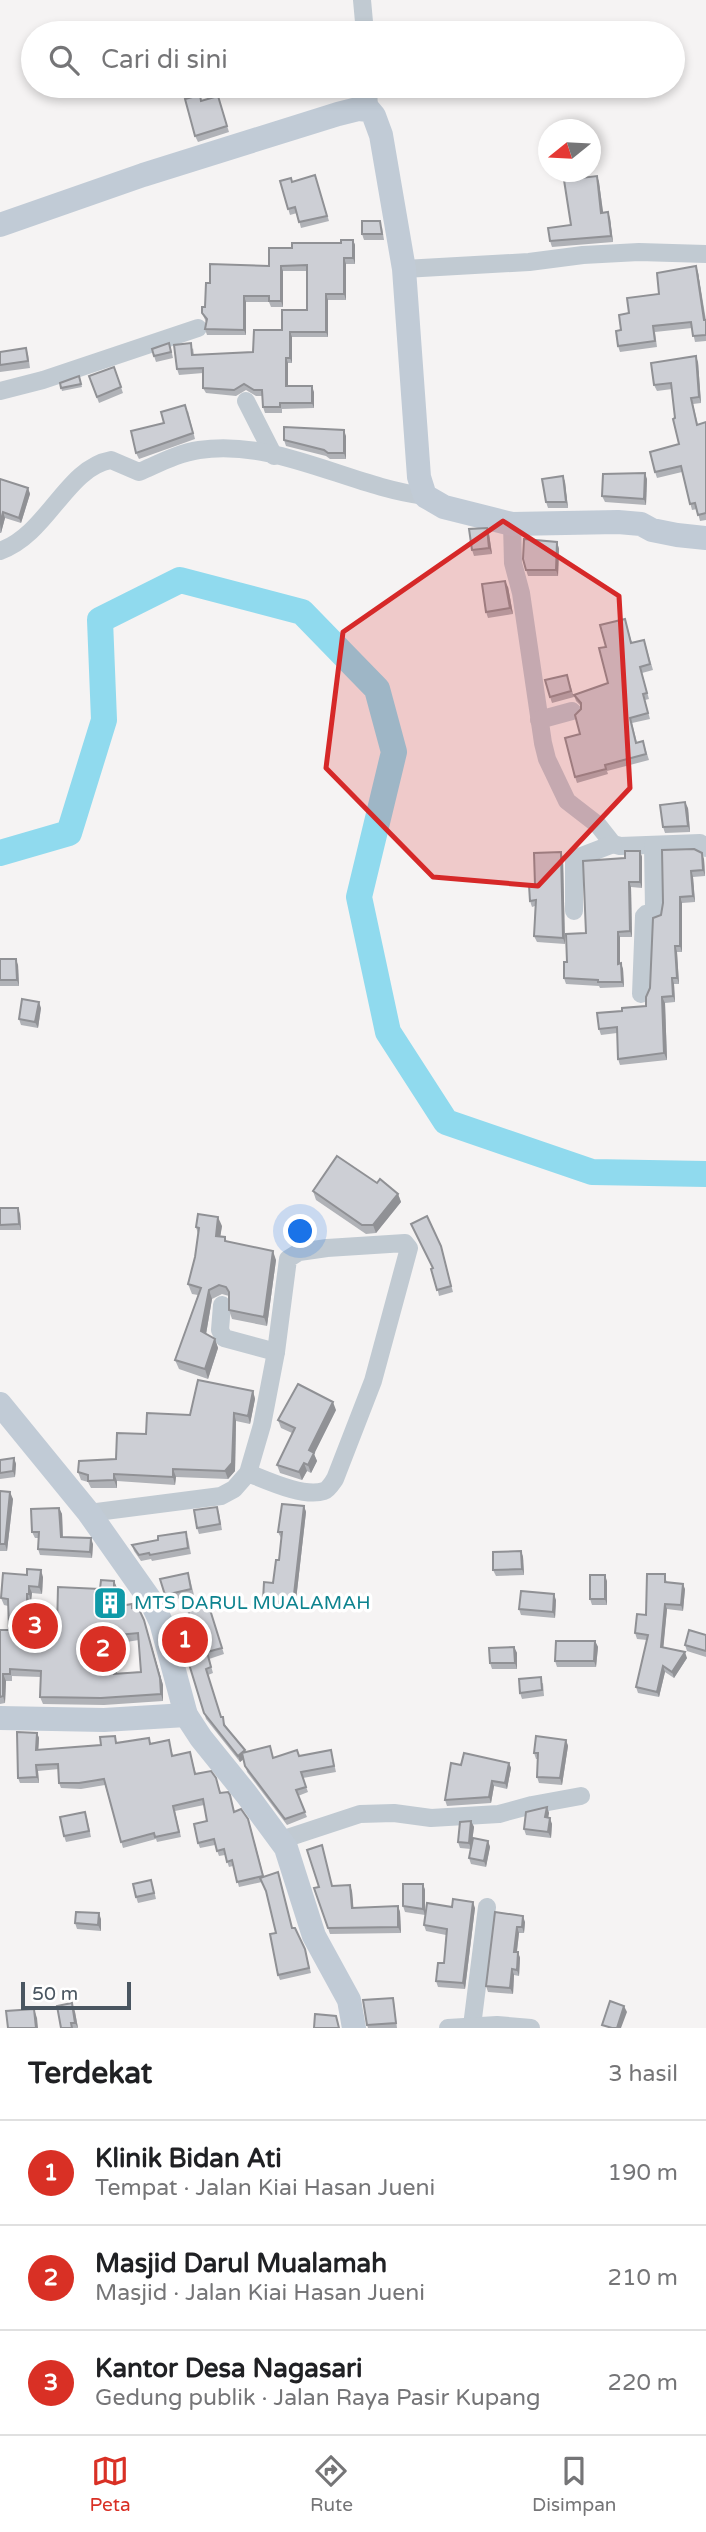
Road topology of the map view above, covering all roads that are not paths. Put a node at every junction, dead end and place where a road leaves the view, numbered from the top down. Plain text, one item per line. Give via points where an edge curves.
1 (362, 0) edge
2 (364, 21) edge
3 (368, 98) edge
4 (369, 110) junction
5 (0, 225) edge
6 (706, 254) edge
7 (404, 268) junction
8 (198, 328) dead end
9 (0, 391) edge
10 (246, 401) dead end
11 (274, 456) junction
12 (425, 496) junction
13 (512, 524) junction
14 (706, 538) edge
15 (0, 551) edge
16 (572, 711) dead end
17 (540, 720) junction
18 (613, 844) junction
19 (653, 845) junction
20 (706, 848) edge
21 (573, 911) dead end
22 (641, 994) dead end
23 (222, 1305) dead end
24 (276, 1352) junction
25 (0, 1404) edge
26 (248, 1473) junction
27 (89, 1513) junction
28 (186, 1715) junction
29 (0, 1718) edge
30 (581, 1796) dead end
31 (281, 1840) junction
32 (487, 1907) dead end
33 (472, 2026) junction
34 (354, 2028) edge
35 (448, 2028) edge
36 (531, 2028) edge

1 - 2 street
3 - 4 street
4 - 5 street via 325,118
4 - 7 street via 381,135
6 - 7 street via 639,252
7 - 12 street via 419,477
8 - 9 street
10 - 11 street
11 - 12 street
11 - 15 street via 200,449 139,472 115,460 99,463 82,473 26,537
12 - 13 street via 444,507
13 - 14 street via 641,523 677,536
13 - 17 street via 513,563
16 - 17 street
17 - 18 street via 547,759 567,801
18 - 19 street
18 - 21 street via 574,859
19 - 20 street via 700,844
19 - 22 street via 654,909 645,916
23 - 24 street via 224,1339
24 - 26 street
24 - 26 street via 285,1269 292,1255 327,1248 407,1244 373,1381 335,1479 325,1490 311,1492
25 - 27 street
26 - 27 street via 220,1496
27 - 28 street via 156,1611
28 - 29 street via 104,1720
28 - 31 street
30 - 31 street via 491,1815 360,1814
31 - 34 street via 314,1936 349,2000
32 - 33 street
33 - 35 street
33 - 36 street

